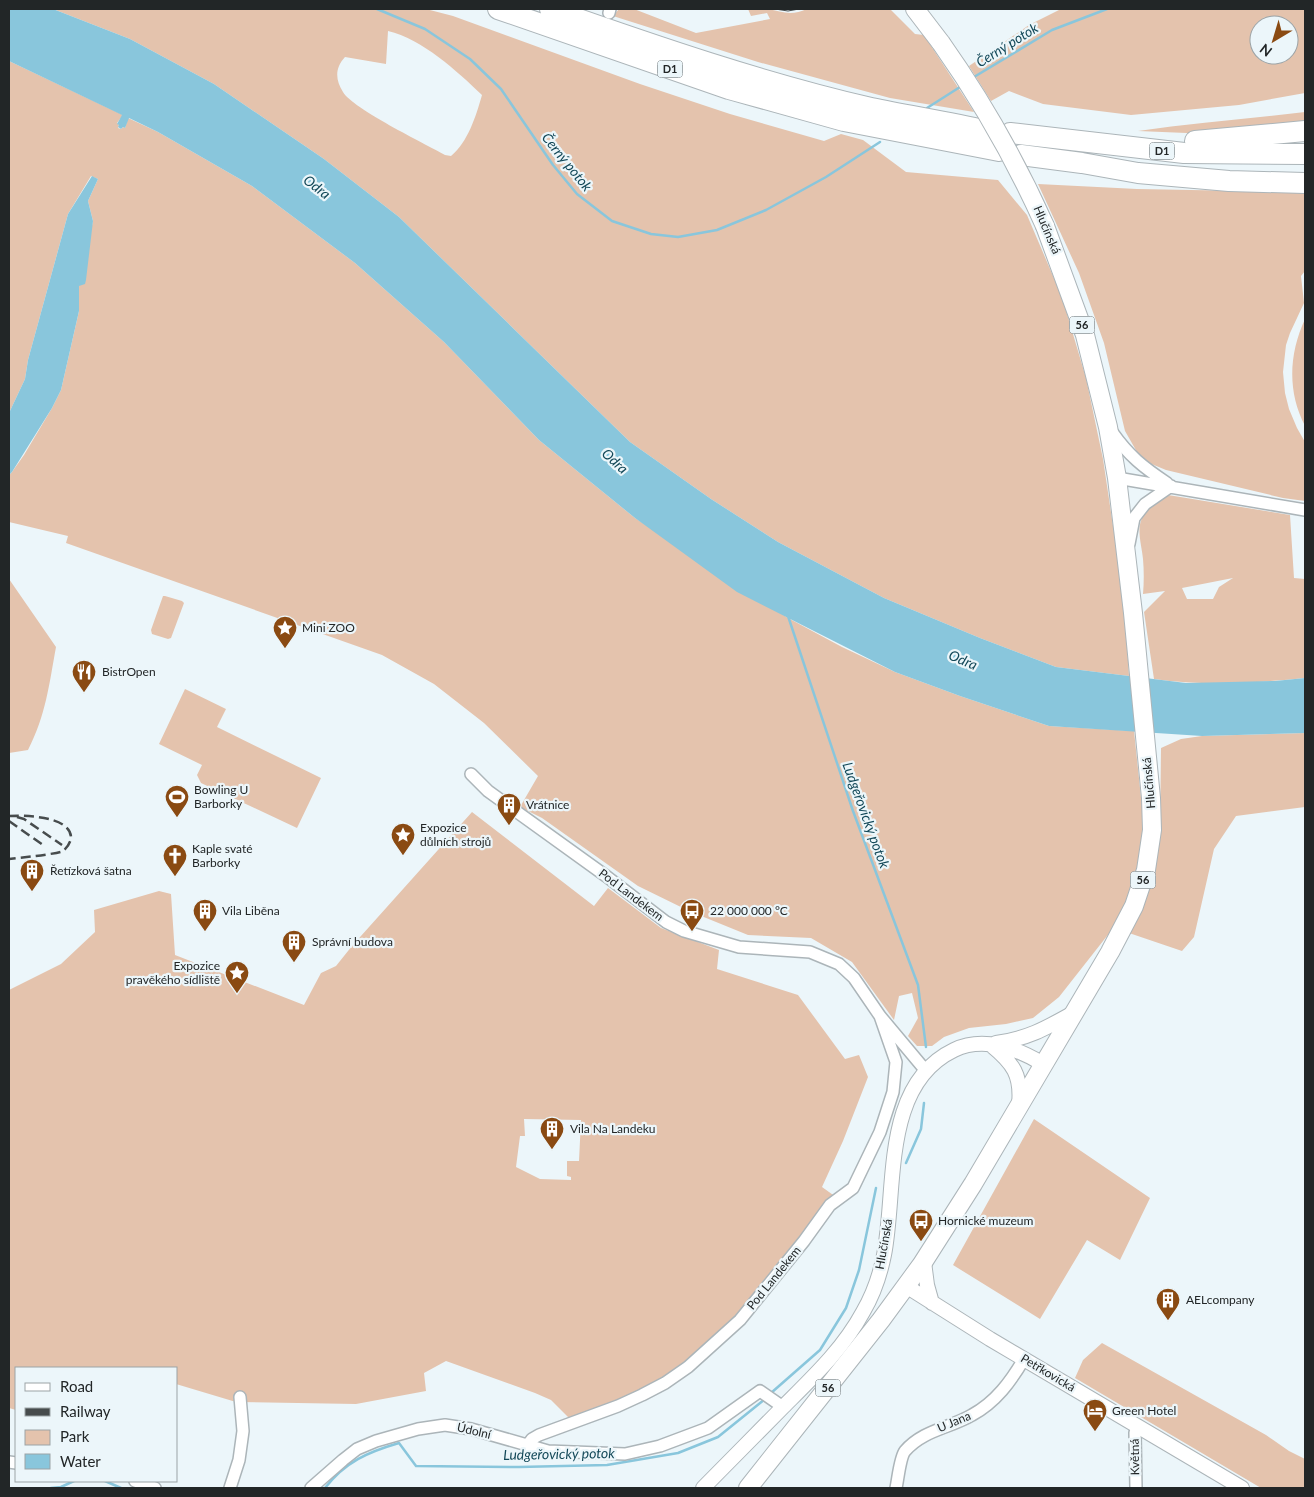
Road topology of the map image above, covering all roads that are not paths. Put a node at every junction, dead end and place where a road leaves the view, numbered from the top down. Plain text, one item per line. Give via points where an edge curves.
1 (498, 9) edge
2 (550, 9) edge
3 (915, 9) edge
4 (987, 131) dead end
5 (1305, 131) edge
6 (998, 151) dead end
7 (1305, 154) edge
8 (1020, 155) dead end
9 (1082, 163) junction
10 (1305, 170) edge
11 (1305, 183) edge
12 (1108, 427) junction
13 (1117, 478) junction
14 (1171, 486) junction
15 (1305, 510) edge
16 (1127, 557) junction
17 (471, 774) dead end
18 (1075, 1012) junction
19 (880, 1016) junction
20 (988, 1044) junction
21 (1043, 1064) junction
22 (926, 1071) junction
23 (1020, 1105) junction
24 (924, 1262) junction
25 (906, 1286) junction
26 (932, 1303) junction
27 (1024, 1359) junction
28 (240, 1397) dead end
29 (774, 1400) junction
30 (1137, 1426) junction
31 (527, 1446) junction
32 (138, 1482) edge
33 (155, 1488) edge
34 (230, 1488) edge
35 (311, 1488) edge
36 (703, 1488) edge
37 (748, 1488) edge
38 (896, 1488) edge
39 (1136, 1488) edge
40 (1242, 1488) edge

1 - 6 highway, D1 via 720,86 844,121
2 - 4 highway, D1 via 732,69 871,108
3 - 12 main road, Hlučínská / 56, bridge via 966,78 1022,176 1045,226 1086,334
5 - 7 highway, D1 via 1208,141 1015,134 1184,153
8 - 9 highway, D1
9 - 10 highway, D1 via 1182,169
9 - 11 highway, D1 via 1138,173 1229,181
12 - 13 main road, Hlučínská / 56
12 - 14 street via 1140,465
13 - 14 street
13 - 16 main road, Hlučínská / 56
14 - 15 street
14 - 16 street via 1145,504 1134,518
16 - 18 main road, Hlučínská / 56 via 1152,830 1142,883 1125,926
17 - 19 street, Pod Landekem via 488,791 666,922 684,931 739,947 810,952 839,964 854,978
18 - 20 street via 1031,1035
18 - 21 main road, Hlučínská / 56
19 - 22 street, Pod Landekem
19 - 31 street, Pod Landekem via 896,1062 893,1092 880,1132 853,1188 830,1205 740,1320 688,1367 665,1383 618,1406 538,1435
20 - 21 street, Hlučínská via 1017,1050
20 - 22 street, Hlučínská via 955,1049
20 - 23 street via 1017,1073
21 - 23 main road, Hlučínská / 56
22 - 29 street, Hlučínská via 909,1097 901,1120 884,1257 871,1296 841,1346
23 - 24 main road, Hlučínská / 56
24 - 25 main road, 56
24 - 26 street
25 - 26 street, Petřkovická
25 - 37 main road, 56
26 - 27 street, Petřkovická
27 - 30 street, Petřkovická
27 - 38 street, U Jana via 1000,1394 973,1415 923,1435 904,1452
28 - 34 street via 243,1431 239,1460
29 - 31 street, Údolní via 760,1391 708,1428 636,1453 548,1451
29 - 36 street, Hlučínská
30 - 39 street, Květná
30 - 40 street, Petřkovická
31 - 35 street, Údolní via 471,1429 445,1425 418,1429 357,1449
32 - 33 street

